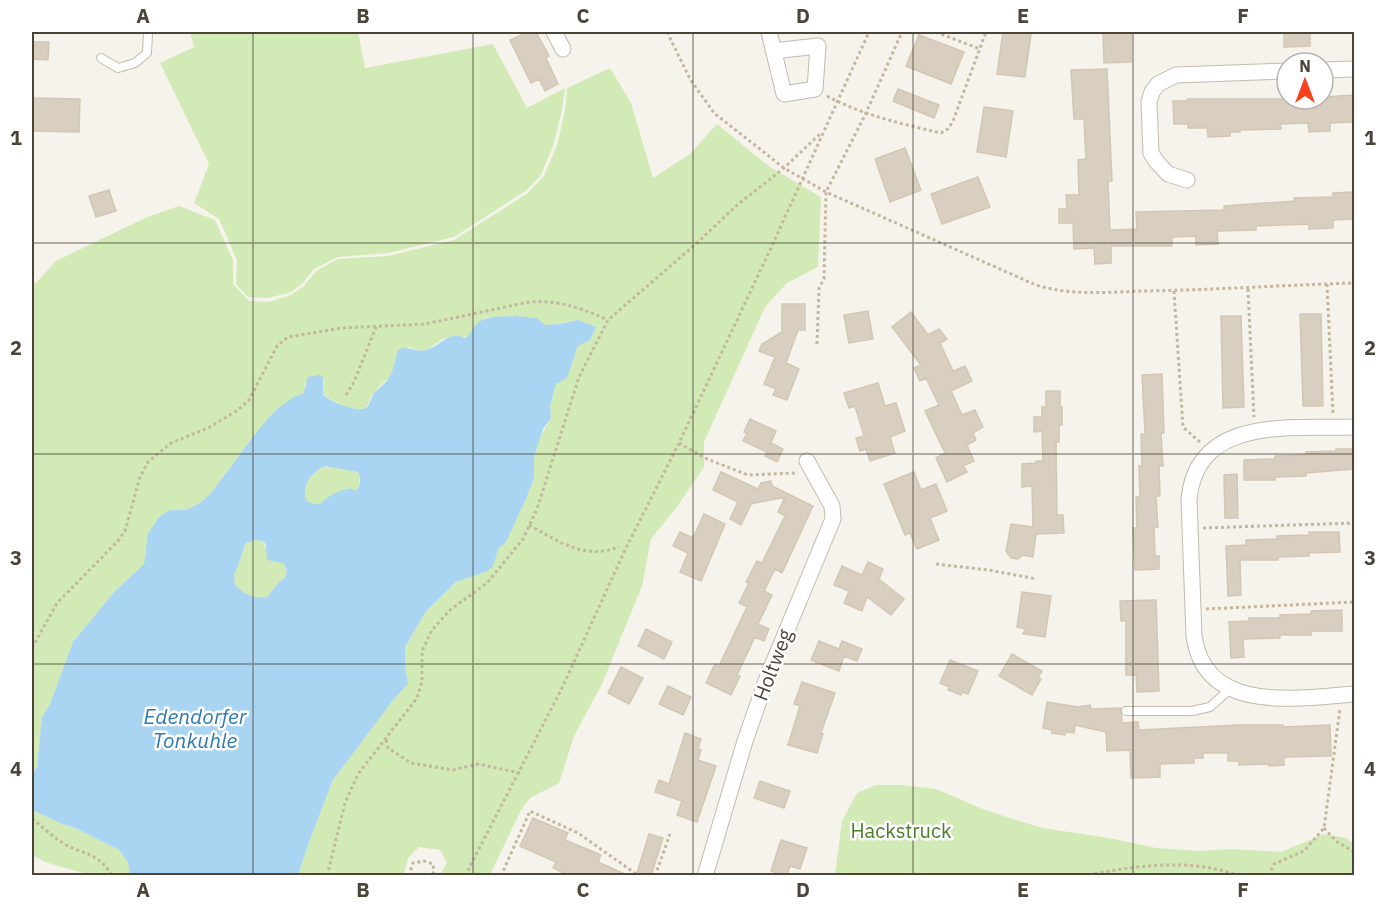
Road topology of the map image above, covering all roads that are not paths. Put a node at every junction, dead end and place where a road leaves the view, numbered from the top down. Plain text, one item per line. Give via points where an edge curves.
1 (148, 32) edge
2 (554, 32) edge
3 (769, 32) edge
4 (563, 49) dead end
5 (773, 51) junction
6 (100, 58) dead end
7 (1354, 69) edge
8 (1335, 70) edge
9 (1275, 71) edge
10 (1187, 180) dead end
11 (1354, 427) edge
12 (810, 466) road end
13 (1230, 689) junction
14 (1348, 695) edge
15 (1126, 711) dead end
16 (705, 876) edge

1 - 6 lane via 147,53 135,63 118,68
2 - 4 street
3 - 5 street
5 - 5 street via 818,46 815,89 784,94
7 - 8 street
9 - 10 street via 1176,75 1158,84 1149,102 1151,153 1168,174
11 - 13 street via 1241,433 1211,451 1199,466 1191,486 1190,529 1195,642 1214,677
12 - 16 street, Holtweg via 832,506 832,519 767,678
13 - 14 street via 1266,698
13 - 15 lane via 1210,706 1192,711

